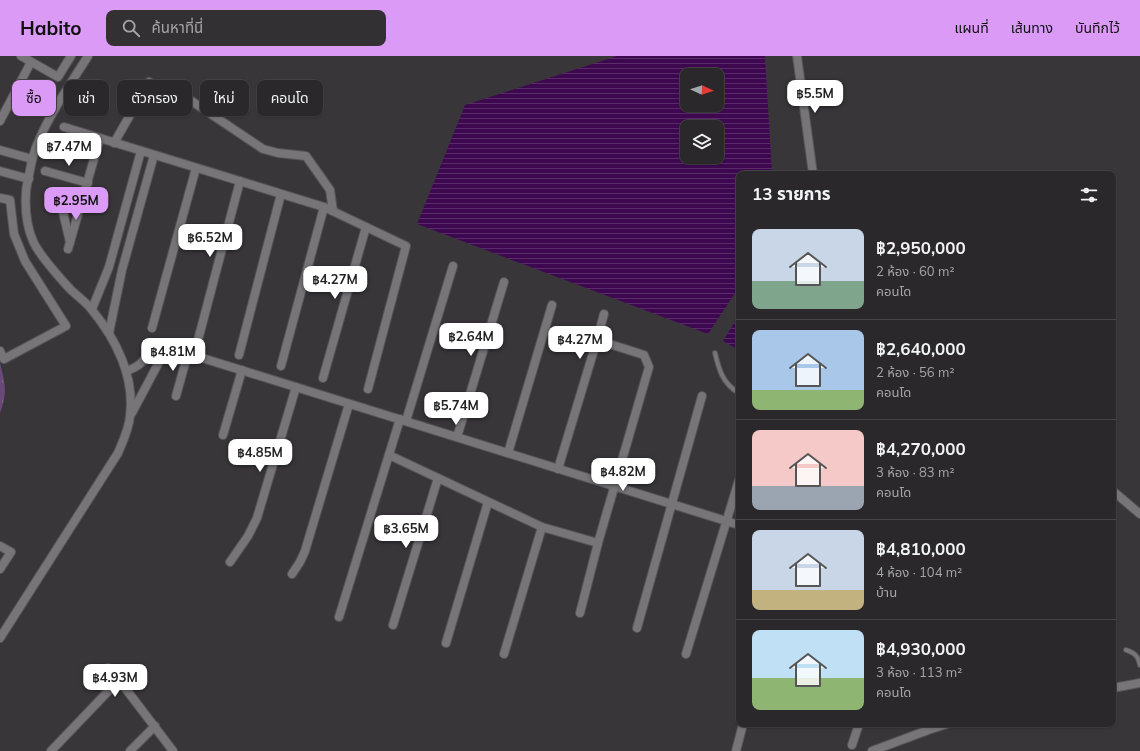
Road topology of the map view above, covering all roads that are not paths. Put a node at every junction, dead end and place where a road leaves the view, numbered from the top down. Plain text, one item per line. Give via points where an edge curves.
1 (21, 56) edge
2 (71, 56) edge
3 (88, 56) edge
4 (797, 56) edge
5 (31, 62) junction
6 (0, 121) edge
7 (64, 127) dead end
8 (100, 138) junction
9 (114, 143) junction
10 (0, 150) edge
11 (141, 151) junction
12 (154, 155) junction
13 (32, 159) junction
14 (196, 168) junction
15 (0, 171) edge
16 (45, 171) dead end
17 (813, 171) edge
18 (29, 179) junction
19 (240, 181) junction
20 (88, 183) junction
21 (281, 194) junction
22 (0, 198) edge
23 (61, 204) dead end
24 (324, 207) junction
25 (333, 211) junction
26 (366, 227) junction
27 (453, 266) dead end
28 (504, 282) dead end
29 (552, 305) dead end
30 (92, 309) junction
31 (604, 314) dead end
32 (152, 328) dead end
33 (109, 333) junction
34 (198, 340) dead end
35 (597, 340) junction
36 (167, 347) junction
37 (0, 351) edge
38 (188, 353) junction
39 (715, 353) dead end
40 (239, 355) dead end
41 (281, 366) dead end
42 (126, 370) junction
43 (242, 370) junction
44 (323, 378) dead end
45 (296, 387) junction
46 (368, 389) dead end
47 (736, 390) edge
48 (176, 396) dead end
49 (702, 396) dead end
50 (349, 404) junction
51 (130, 416) junction
52 (403, 420) junction
53 (222, 435) dead end
54 (457, 437) junction
55 (508, 453) junction
56 (389, 455) junction
57 (558, 469) junction
58 (438, 478) junction
59 (614, 486) junction
60 (736, 490) edge
61 (1116, 494) edge
62 (488, 502) junction
63 (671, 504) junction
64 (1140, 514) edge
65 (727, 521) junction
66 (736, 524) edge
67 (542, 526) junction
68 (598, 543) junction
69 (0, 546) edge
70 (230, 562) dead end
71 (0, 569) edge
72 (292, 574) dead end
73 (580, 613) dead end
74 (339, 617) dead end
75 (393, 625) dead end
76 (637, 628) dead end
77 (0, 638) edge
78 (446, 643) dead end
79 (1126, 650) dead end
80 (504, 654) dead end
81 (686, 654) dead end
82 (1140, 665) edge
83 (108, 668) dead end
84 (120, 680) junction
85 (1140, 684) edge
86 (1116, 688) edge
87 (155, 726) junction
88 (742, 727) edge
89 (858, 727) edge
90 (928, 727) edge
91 (852, 745) dead end
92 (50, 751) edge
93 (130, 751) edge
94 (173, 751) edge
95 (736, 751) edge
96 (872, 751) edge

1 - 5 street
2 - 5 street via 58,77
3 - 13 street via 48,122
4 - 17 street
5 - 6 street
7 - 8 street
8 - 9 street
8 - 20 street
9 - 11 street
9 - 25 street via 149,82 187,98 263,149 306,156 330,190
10 - 13 street
11 - 12 street
11 - 30 street via 109,267
12 - 14 street
12 - 33 street via 122,270
13 - 18 street
14 - 19 street
14 - 32 street
15 - 18 street
16 - 20 street
18 - 30 street via 26,192 27,220 33,241 45,259
19 - 21 street
19 - 34 street
20 - 23 street via 69,246
21 - 24 street
21 - 40 street
22 - 37 street via 10,200 14,234 25,261 66,326 4,359
24 - 25 street
24 - 41 street
25 - 26 street
26 - 44 street
26 - 46 street via 406,246
27 - 52 street
28 - 54 street
29 - 55 street
30 - 33 street
31 - 35 street
33 - 42 street
35 - 57 street
35 - 59 street via 644,355 649,367
36 - 38 street
36 - 42 street via 160,346 140,364
36 - 51 street
38 - 43 street
38 - 48 street
39 - 47 lane via 722,377
42 - 51 street via 131,387
43 - 45 street
43 - 53 street
45 - 50 street
45 - 70 street via 257,518
49 - 63 street
50 - 52 street
50 - 72 street via 305,551
51 - 77 street via 118,453
52 - 54 street
52 - 56 street
54 - 55 street
55 - 57 street
56 - 58 street
56 - 74 street
57 - 59 street
58 - 62 street
58 - 75 street
59 - 63 street
59 - 68 street
60 - 65 street
61 - 64 street
62 - 67 street
62 - 78 street
63 - 65 street
63 - 76 street
65 - 66 street
65 - 81 street
67 - 68 street
67 - 80 street
68 - 73 street
69 - 71 street via 11,552
79 - 82 lane via 1134,652
83 - 84 street
84 - 87 street
84 - 92 street
85 - 86 street
87 - 93 street
87 - 94 street
88 - 95 street
89 - 91 street
90 - 96 street

